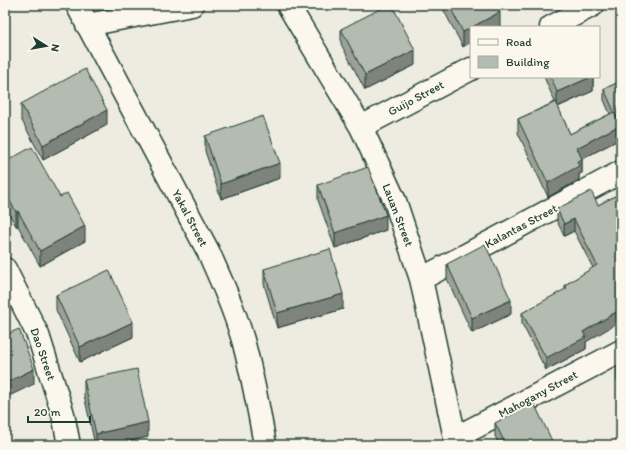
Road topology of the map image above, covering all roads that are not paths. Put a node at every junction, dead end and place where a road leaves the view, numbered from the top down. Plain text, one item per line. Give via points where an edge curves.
1 (77, 5) edge
2 (192, 5) edge
3 (288, 5) edge
4 (593, 5) edge
5 (87, 25) junction
6 (553, 26) edge
7 (470, 70) edge
8 (361, 127) junction
9 (621, 172) edge
10 (5, 269) edge
11 (422, 279) junction
12 (621, 351) edge
13 (455, 442) edge
14 (69, 445) edge
15 (265, 445) edge

1 - 5 street, Yakal Street
2 - 5 street
3 - 8 street, Lauan Street
4 - 6 street
5 - 15 street, Yakal Street via 208,251 226,292 242,340
7 - 8 street, Guijo Street
8 - 11 street, Lauan Street via 395,202
9 - 11 street, Kalantas Street
10 - 14 street, Dao Street via 38,334 63,414
11 - 13 street, Lauan Street
12 - 13 street, Mahogany Street

